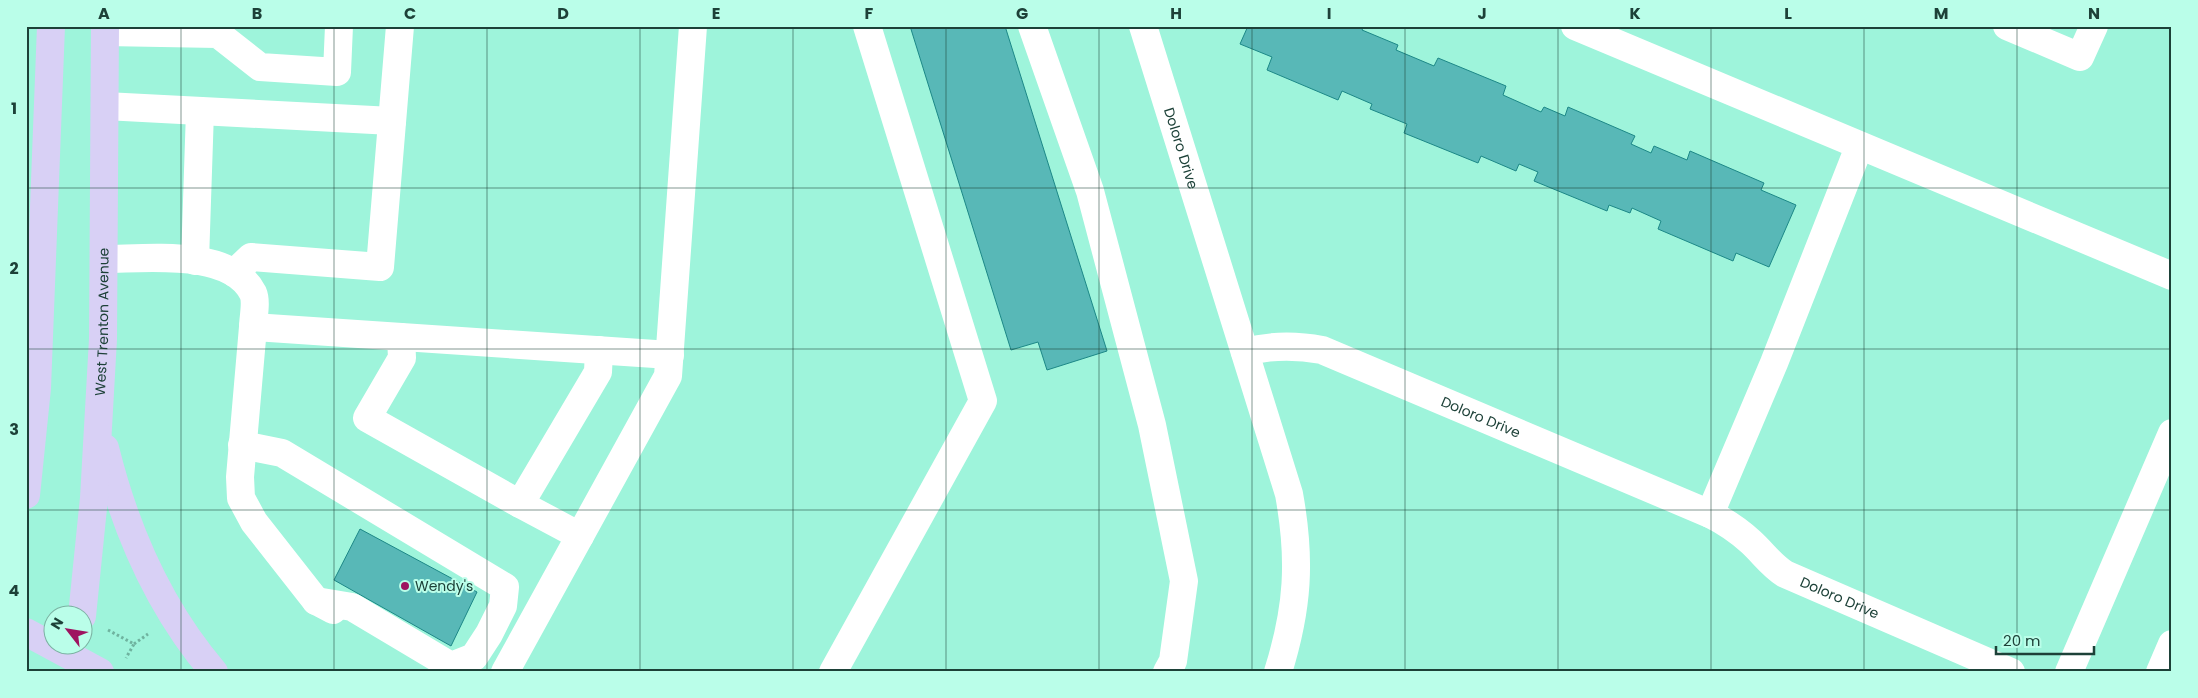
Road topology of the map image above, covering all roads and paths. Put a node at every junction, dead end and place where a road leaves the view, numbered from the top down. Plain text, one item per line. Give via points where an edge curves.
1 (51, 26) edge
2 (339, 26) edge
3 (400, 26) edge
4 (693, 26) edge
5 (867, 26) edge
6 (1032, 26) edge
7 (1143, 26) edge
8 (1575, 26) edge
9 (2007, 26) edge
10 (2094, 26) edge
11 (105, 29) edge
12 (218, 30) edge
13 (105, 106) junction
14 (200, 111) junction
15 (392, 121) junction
16 (1859, 147) junction
17 (104, 259) junction
18 (195, 261) junction
19 (234, 273) junction
20 (2172, 276) edge
21 (253, 327) junction
22 (401, 337) junction
23 (599, 350) junction
24 (1245, 352) junction
25 (670, 355) junction
26 (37, 388) junction
27 (26, 416) edge
28 (98, 424) junction
29 (2172, 433) edge
30 (242, 445) junction
31 (26, 495) edge
32 (520, 504) junction
33 (1710, 514) junction
34 (580, 536) junction
35 (316, 602) junction
36 (93, 621) edge
37 (26, 632) edge
38 (2172, 644) edge
39 (126, 659) dead end
40 (83, 662) edge
41 (214, 672) edge
42 (445, 672) edge
43 (505, 672) edge
44 (833, 672) edge
45 (1167, 672) edge
46 (1278, 672) edge
47 (2011, 672) edge
48 (2069, 672) edge
49 (2160, 672) edge

1 - 26 main road
2 - 12 street via 337,72 260,67
3 - 15 street
4 - 25 street
5 - 44 street via 983,401
6 - 45 street via 1090,190 1152,425 1184,581 1173,661
7 - 24 street, Doloro Drive
8 - 16 street
9 - 10 street via 2080,57
11 - 12 street
11 - 13 main road, West Trenton Avenue
13 - 14 street
13 - 17 main road, West Trenton Avenue
14 - 15 street
14 - 18 street
15 - 19 street via 380,268 251,257
16 - 20 street
16 - 33 street
17 - 18 street
17 - 28 main road, West Trenton Avenue
18 - 19 street via 215,264
19 - 21 street via 243,278 254,295
21 - 22 street
21 - 30 street
22 - 23 street
22 - 32 street via 402,358 367,418
23 - 25 street
23 - 32 street via 598,372
24 - 33 street, Doloro Drive via 1266,346 1322,350
24 - 46 street via 1289,494 1295,527 1297,576 1292,624
25 - 34 street via 668,376
26 - 27 main road
26 - 31 main road
28 - 36 main road, West Trenton Avenue
28 - 41 main road via 115,489 139,552 171,612
29 - 48 street
30 - 35 street via 241,498 246,510
30 - 35 street via 282,453 506,587 503,606 490,634 474,657 451,666 352,607
32 - 34 street
33 - 47 street, Doloro Drive via 1752,543 1772,566 1786,574
34 - 43 street
35 - 42 street
36 - 39 path via 134,644
37 - 40 main road
38 - 49 street

